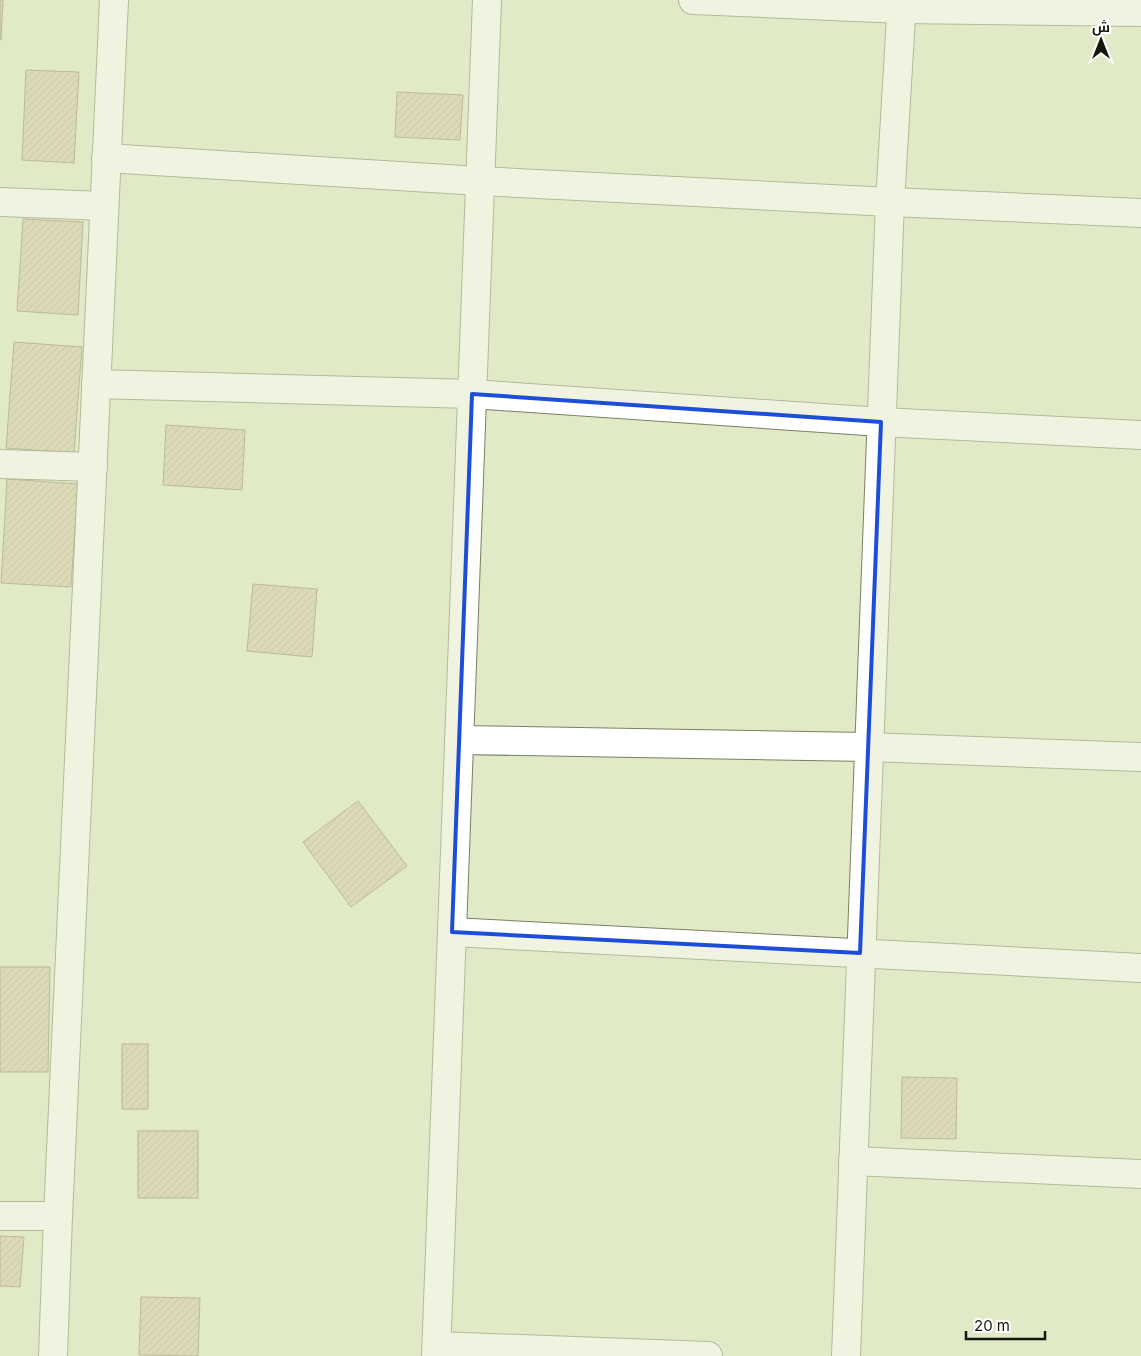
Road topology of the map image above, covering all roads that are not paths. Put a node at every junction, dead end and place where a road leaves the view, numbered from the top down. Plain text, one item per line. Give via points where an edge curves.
1 (114, 0) edge
2 (487, 0) edge
3 (692, 0) edge
4 (902, 4) edge
5 (1141, 12) edge
6 (106, 158) junction
7 (480, 181) junction
8 (0, 202) edge
9 (890, 202) junction
10 (104, 206) junction
11 (1141, 213) edge
12 (96, 384) junction
13 (472, 394) junction
14 (881, 422) junction
15 (1141, 435) edge
16 (0, 464) edge
17 (93, 468) junction
18 (459, 740) junction
19 (868, 747) junction
20 (1141, 757) edge
21 (452, 932) junction
22 (860, 953) junction
23 (1141, 968) edge
24 (853, 1161) junction
25 (1141, 1174) edge
26 (0, 1216) edge
27 (58, 1216) junction
28 (436, 1351) edge
29 (53, 1356) edge
30 (708, 1356) edge
31 (846, 1356) edge

1 - 6 street
2 - 7 street
3 - 4 street
4 - 5 street
4 - 9 street
6 - 7 street
6 - 10 street
7 - 9 street
7 - 13 street
8 - 10 street
9 - 11 street
9 - 14 street
10 - 12 street
12 - 13 street
12 - 17 street
13 - 14 street
13 - 18 street
14 - 15 street
14 - 19 street
16 - 17 street
17 - 27 street
18 - 19 street
18 - 21 street
19 - 20 street
19 - 22 street
21 - 22 street
21 - 28 street
22 - 23 street
22 - 24 street
24 - 25 street
24 - 31 street
26 - 27 street
27 - 29 street
28 - 30 street

